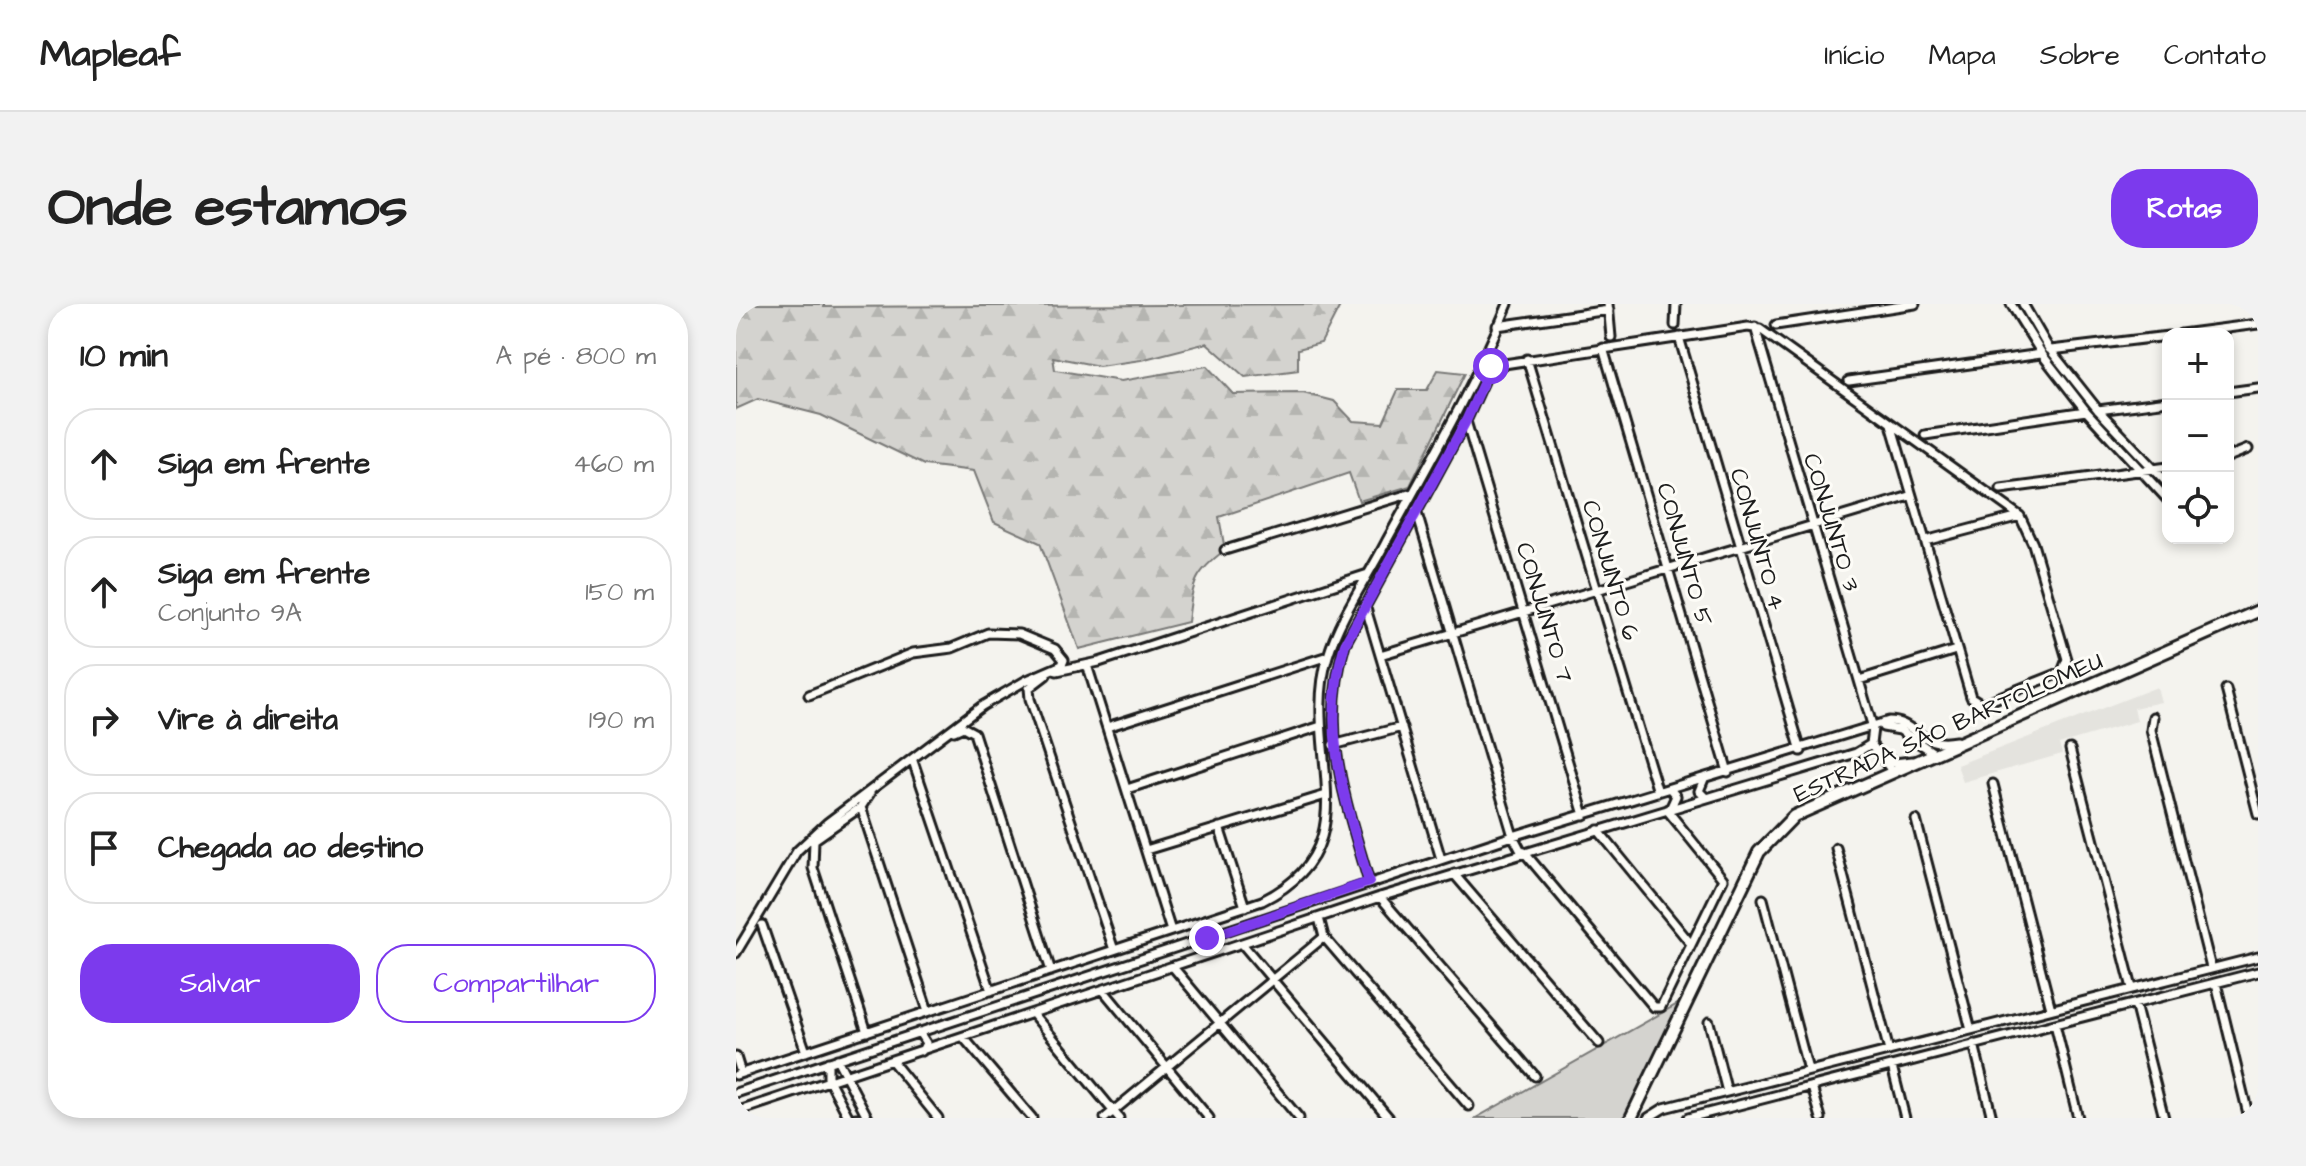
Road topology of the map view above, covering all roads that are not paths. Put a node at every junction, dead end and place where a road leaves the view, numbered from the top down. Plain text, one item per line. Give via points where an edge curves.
1 (1508, 304) edge
2 (1676, 304) edge
3 (1915, 304) edge
4 (2011, 304) edge
5 (2023, 304) edge
6 (1608, 307) edge
7 (2258, 324) edge
8 (1675, 325) dead end
9 (1776, 325) dead end
10 (1497, 326) junction
11 (1755, 327) junction
12 (2227, 328) edge
13 (1611, 337) dead end
14 (1679, 337) junction
15 (2162, 337) edge
16 (1603, 348) junction
17 (2046, 353) junction
18 (1527, 359) junction
19 (1849, 381) dead end
20 (2258, 388) edge
21 (2234, 391) edge
22 (2162, 402) edge
23 (2098, 410) junction
24 (2086, 411) junction
25 (1466, 421) junction
26 (1891, 424) junction
27 (1925, 435) dead end
28 (2248, 449) dead end
29 (2234, 455) edge
30 (2162, 468) edge
31 (2139, 469) junction
32 (2153, 469) junction
33 (2162, 478) edge
34 (2001, 489) dead end
35 (1412, 493) junction
36 (2162, 494) edge
37 (1910, 496) junction
38 (1416, 510) junction
39 (2020, 516) junction
40 (1813, 526) junction
41 (1925, 541) junction
42 (1739, 547) junction
43 (1225, 550) dead end
44 (1669, 569) junction
45 (1368, 574) junction
46 (1596, 590) junction
47 (1365, 605) junction
48 (1525, 611) junction
49 (2258, 611) edge
50 (1452, 633) junction
51 (1956, 650) junction
52 (1380, 655) junction
53 (1328, 656) junction
54 (1087, 665) junction
55 (1859, 680) junction
56 (2226, 689) dead end
57 (809, 695) dead end
58 (2153, 717) dead end
59 (1321, 726) junction
60 (1107, 727) junction
61 (1402, 727) junction
62 (1873, 728) junction
63 (1966, 739) junction
64 (1872, 743) junction
65 (1333, 745) junction
66 (2070, 749) dead end
67 (1801, 751) junction
68 (1934, 753) junction
69 (1918, 760) junction
70 (913, 761) junction
71 (1892, 771) junction
72 (1728, 772) junction
73 (1704, 779) junction
74 (1993, 784) dead end
75 (1127, 789) junction
76 (1670, 789) junction
77 (1658, 792) junction
78 (1326, 795) junction
79 (1706, 798) junction
80 (861, 807) junction
81 (1669, 809) junction
82 (2258, 814) edge
83 (1584, 815) junction
84 (1916, 820) dead end
85 (1219, 827) junction
86 (1598, 830) junction
87 (1513, 836) junction
88 (1488, 844) junction
89 (1836, 848) dead end
90 (1146, 850) junction
91 (1523, 852) junction
92 (1441, 859) junction
93 (1491, 862) junction
94 (1454, 874) junction
95 (1369, 882) junction
96 (1360, 886) junction
97 (1380, 897) junction
98 (1763, 899) dead end
99 (1363, 904) junction
100 (1245, 907) junction
101 (1319, 918) junction
102 (762, 925) dead end
103 (1171, 931) junction
104 (1324, 937) junction
105 (1207, 938) junction
106 (1691, 944) junction
107 (1182, 946) junction
108 (1244, 946) junction
109 (1114, 950) junction
110 (736, 953) edge
111 (1210, 956) junction
112 (2254, 957) edge
113 (1177, 966) junction
114 (2211, 968) junction
115 (1051, 971) junction
116 (2256, 972) edge
117 (1089, 976) junction
118 (2169, 979) junction
119 (1273, 980) junction
120 (2216, 983) junction
121 (1058, 987) junction
122 (2132, 988) junction
123 (991, 991) junction
124 (1104, 991) junction
125 (2172, 994) junction
126 (1089, 996) junction
127 (2088, 1000) junction
128 (1063, 1003) junction
129 (2135, 1004) junction
130 (2051, 1009) junction
131 (928, 1011) junction
132 (1033, 1014) junction
133 (2090, 1014) junction
134 (2011, 1020) junction
135 (1709, 1022) dead end
136 (945, 1023) junction
137 (1220, 1023) junction
138 (2055, 1024) junction
139 (1971, 1030) junction
140 (867, 1032) junction
141 (919, 1032) junction
142 (2014, 1034) junction
143 (964, 1038) junction
144 (1927, 1041) junction
145 (948, 1043) junction
146 (1599, 1043) dead end
147 (1974, 1044) junction
148 (922, 1051) junction
149 (1889, 1051) junction
150 (806, 1052) junction
151 (1930, 1056) junction
152 (736, 1057) edge
153 (837, 1059) junction
154 (892, 1061) junction
155 (828, 1062) junction
156 (1846, 1062) junction
157 (1892, 1066) junction
158 (1167, 1067) junction
159 (1808, 1070) junction
160 (738, 1074) edge
161 (847, 1074) junction
162 (1535, 1076) dead end
163 (1849, 1076) junction
164 (829, 1080) junction
165 (1767, 1081) junction
166 (1812, 1087) junction
167 (1727, 1092) junction
168 (736, 1093) edge
169 (1770, 1097) junction
170 (1469, 1106) dead end
171 (1732, 1107) junction
172 (736, 1112) edge
173 (1116, 1114) edge
174 (849, 1118) edge
175 (855, 1118) edge
176 (868, 1118) edge
177 (938, 1118) edge
178 (1032, 1118) edge
179 (1105, 1118) edge
180 (1209, 1118) edge
181 (1299, 1118) edge
182 (1389, 1118) edge
183 (1631, 1118) edge
184 (1648, 1118) edge
185 (1688, 1118) edge
186 (1734, 1118) edge
187 (1821, 1118) edge
188 (1905, 1118) edge
189 (1992, 1118) edge
190 (2078, 1118) edge
191 (2164, 1118) edge
192 (2249, 1118) edge

1 - 10 street
2 - 8 street
3 - 9 street
4 - 17 street
5 - 17 street
6 - 10 street
6 - 13 street
7 - 12 street
10 - 35 street via 1460,408
11 - 14 street
11 - 26 street
11 - 40 street, CONJUNTO 3
14 - 16 street
14 - 42 street, CONJUNTO 4
15 - 17 street
16 - 18 street
16 - 44 street, CONJUNTO 5
17 - 19 street
17 - 23 street
17 - 24 street
18 - 25 street via 1491,366
18 - 46 street, CONJUNTO 6
20 - 21 street
22 - 23 street
23 - 32 street
24 - 27 street
24 - 31 street
25 - 38 street
25 - 48 street, CONJUNTO 7
26 - 37 street
26 - 39 street
28 - 29 street
30 - 32 street
31 - 32 street
31 - 34 street
31 - 36 street
32 - 33 street
35 - 43 street
35 - 45 street
37 - 40 street
37 - 41 street
38 - 47 street
38 - 50 street
39 - 41 street
39 - 51 street via 2067,659 2062,672 1982,704 1971,697
40 - 42 street
40 - 55 street, CONJUNTO 3
41 - 51 street
42 - 44 street
42 - 67 street, CONJUNTO 4
44 - 46 street
44 - 72 street, CONJUNTO 5
45 - 53 street
45 - 54 street
46 - 48 street
46 - 77 street, CONJUNTO 6
47 - 52 street
47 - 65 street via 1336,675
48 - 50 street
48 - 83 street, CONJUNTO 7
49 - 63 street, ESTRADA SÃO BARTOLOMEU
50 - 52 street
50 - 87 street
51 - 55 street
52 - 61 street
53 - 59 street
53 - 60 street
54 - 60 street
54 - 109 street via 1039,679 1029,688 1030,699
55 - 62 street, CONJUNTO 3
56 - 82 street
57 - 110 street via 913,653 952,648 988,633 1019,634 1055,649 1064,660 982,706 827,823 797,851
58 - 114 street via 2151,730
59 - 75 street
59 - 78 street
60 - 75 street
61 - 65 street
61 - 92 street
62 - 63 street via 1893,721 1931,743
62 - 64 street, CONJUNTO 3
62 - 67 street
62 - 68 street via 1896,728
63 - 68 street, ESTRADA SÃO BARTOLOMEU
64 - 69 street via 1891,762
64 - 71 street
64 - 79 street via 1856,753
65 - 95 street
66 - 122 street
67 - 72 street
68 - 69 street, ESTRADA SÃO BARTOLOMEU
69 - 71 street, ESTRADA SÃO BARTOLOMEU
70 - 80 street via 869,794
70 - 115 street via 960,727 974,733
70 - 123 street
71 - 183 street, ESTRADA SÃO BARTOLOMEU via 1805,809 1766,843
72 - 73 street
73 - 76 street
73 - 79 street via 1699,791
74 - 130 street
75 - 90 street
76 - 77 street
76 - 81 street via 1676,796
77 - 83 street
78 - 85 street
78 - 100 street via 1326,832 1317,853 1282,891
79 - 81 street
80 - 131 street
80 - 140 street via 813,843 813,868
81 - 86 street
81 - 106 street via 1721,876
83 - 87 street
84 - 139 street
85 - 90 street
85 - 100 street
86 - 91 street
86 - 106 street
87 - 88 street
87 - 91 street
88 - 92 street
88 - 93 street
89 - 149 street
90 - 103 street
91 - 93 street
91 - 106 street via 1654,1007 1665,1003
92 - 95 street
93 - 94 street
94 - 97 street
94 - 146 street
95 - 96 street
96 - 99 street via 1356,896
96 - 105 street
97 - 99 street
97 - 162 street
98 - 159 street
99 - 101 street
100 - 103 street
101 - 104 street
101 - 108 street
102 - 150 street
103 - 109 street
104 - 119 street
104 - 170 street
105 - 107 street
105 - 111 street via 1204,949
107 - 113 street via 1187,954
107 - 117 street
108 - 111 street
108 - 119 street
109 - 115 street
111 - 113 street
112 - 114 street
112 - 116 street
113 - 124 street
113 - 137 street
114 - 118 street
115 - 123 street
116 - 120 street
117 - 121 street
117 - 126 street via 1081,990
118 - 122 street
118 - 125 street
119 - 137 street
119 - 182 street
120 - 125 street
120 - 192 street
121 - 128 street via 1066,994
121 - 136 street
122 - 127 street
123 - 131 street
124 - 126 street
124 - 158 street
125 - 129 street
126 - 128 street
127 - 130 street
127 - 133 street
128 - 132 street
129 - 133 street
129 - 191 street
130 - 134 street
131 - 140 street
132 - 143 street
132 - 173 street
133 - 138 street
134 - 139 street
134 - 142 street
135 - 167 street
136 - 141 street
136 - 145 street via 939,1035
137 - 158 street
137 - 181 street
138 - 142 street
138 - 190 street
139 - 144 street
140 - 150 street
141 - 148 street via 926,1043
141 - 153 street
142 - 147 street
143 - 145 street
143 - 178 street
144 - 149 street
144 - 151 street
145 - 148 street
147 - 151 street
147 - 189 street
148 - 154 street
149 - 156 street
150 - 160 street
151 - 157 street
152 - 160 street
153 - 155 street
153 - 161 street
154 - 161 street
154 - 177 street
155 - 164 street
155 - 168 street
156 - 159 street
156 - 163 street
157 - 163 street
157 - 188 street
158 - 173 street
158 - 180 street
159 - 165 street
161 - 164 street
161 - 176 street
163 - 166 street
164 - 172 street
164 - 174 street
165 - 167 street
165 - 169 street
166 - 169 street
166 - 187 street
167 - 184 street via 1664,1108
169 - 171 street
171 - 185 street
171 - 186 street
173 - 179 street
175 - 176 street

